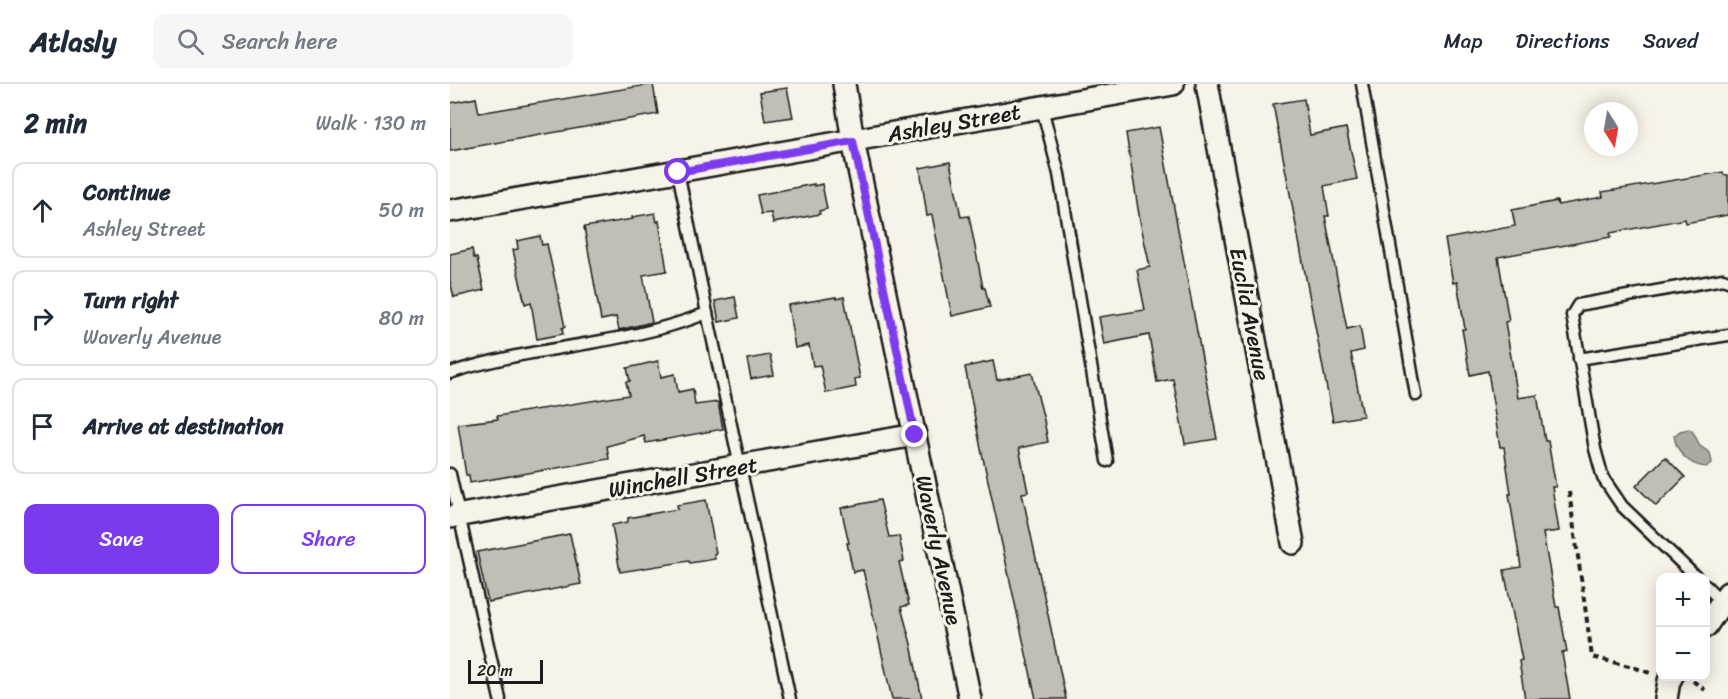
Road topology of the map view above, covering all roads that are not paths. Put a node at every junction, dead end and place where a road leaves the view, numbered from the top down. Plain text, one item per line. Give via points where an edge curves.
1 (844, 84) edge
2 (1173, 84) edge
3 (1207, 84) edge
4 (1362, 84) edge
5 (1042, 108) junction
6 (853, 141) junction
7 (678, 172) junction
8 (450, 211) edge
9 (1728, 281) edge
10 (707, 313) junction
11 (1728, 335) edge
12 (1579, 359) junction
13 (450, 373) edge
14 (1416, 395) dead end
15 (915, 435) junction
16 (1107, 461) dead end
17 (741, 467) junction
18 (450, 474) edge
19 (455, 516) edge
20 (1293, 543) dead end
21 (1692, 573) edge
22 (1710, 588) edge
23 (1725, 597) edge
24 (1710, 620) edge
25 (1669, 681) edge
26 (500, 699) edge
27 (790, 699) edge
28 (970, 699) edge
29 (1666, 699) edge

1 - 6 street, Waverly Avenue
2 - 5 street, Ashley Street
3 - 20 street, Euclid Avenue
4 - 14 lane
5 - 6 street, Ashley Street
5 - 16 lane via 1059,174
6 - 7 street, Ashley Street
6 - 15 street, Waverly Avenue
7 - 8 street, Ashley Street
7 - 10 lane
9 - 12 lane via 1578,305 1572,315
10 - 13 lane via 632,337 498,360
10 - 17 lane
11 - 12 lane
12 - 21 lane via 1603,478 1622,506
15 - 17 street, Winchell Street
15 - 28 street, Waverly Avenue
17 - 19 street, Winchell Street
17 - 27 lane
18 - 19 lane
19 - 26 lane
22 - 23 lane
23 - 24 street
25 - 29 street

